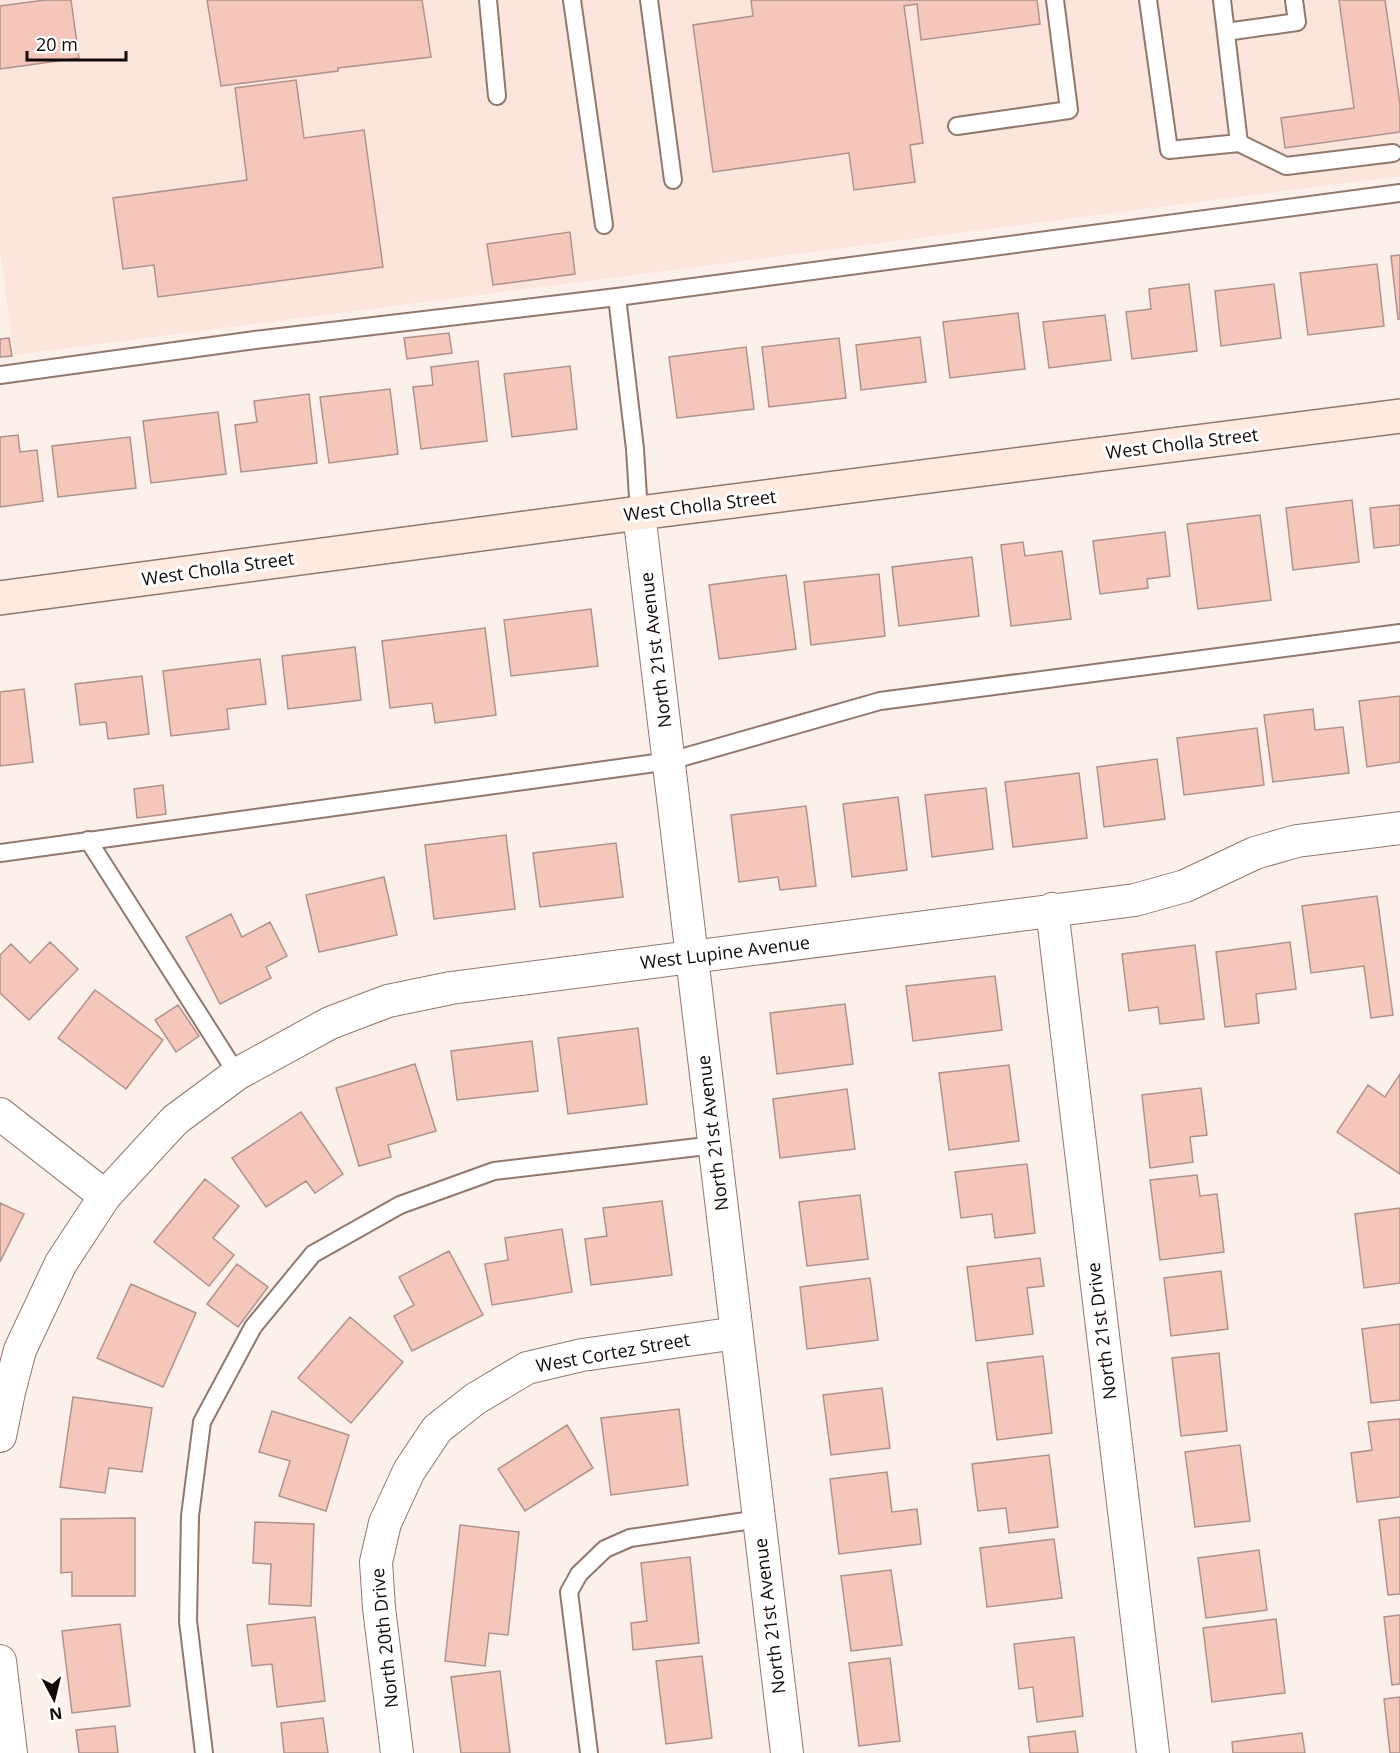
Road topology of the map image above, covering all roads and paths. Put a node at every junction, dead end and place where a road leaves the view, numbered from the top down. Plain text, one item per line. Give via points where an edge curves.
1 (488, 0) edge
2 (572, 0) edge
3 (649, 0) edge
4 (1054, 0) edge
5 (1148, 0) edge
6 (1222, 0) edge
7 (1294, 0) edge
8 (1226, 32) junction
9 (497, 96) dead end
10 (957, 126) dead end
11 (1239, 143) junction
12 (1393, 153) dead end
13 (674, 180) dead end
14 (1400, 193) edge
15 (604, 225) dead end
16 (617, 297) junction
17 (0, 375) edge
18 (1400, 416) edge
19 (639, 513) junction
20 (0, 598) edge
21 (1400, 633) edge
22 (670, 761) junction
23 (1400, 828) edge
24 (88, 840) junction
25 (0, 853) edge
26 (1052, 909) junction
27 (693, 957) junction
28 (237, 1074) junction
29 (0, 1114) edge
30 (715, 1145) junction
31 (105, 1196) junction
32 (737, 1333) junction
33 (10, 1347) edge
34 (436, 1429) joint
35 (0, 1436) edge
36 (759, 1519) junction
37 (0, 1661) edge
38 (11, 1753) edge
39 (204, 1753) edge
40 (397, 1753) edge
41 (590, 1753) edge
42 (787, 1753) edge
43 (1152, 1753) edge

1 - 9 lane
2 - 15 lane
3 - 13 lane
4 - 10 lane via 1069,110
5 - 11 lane via 1169,150
6 - 8 lane
7 - 8 lane via 1297,22
8 - 11 lane
11 - 12 lane via 1286,166
14 - 16 lane
16 - 17 lane
16 - 19 lane
18 - 19 street, West Cholla Street
19 - 20 street, West Cholla Street
19 - 22 street, North 21st Avenue
21 - 22 lane via 880,702
22 - 24 lane
22 - 27 street, North 21st Avenue
23 - 26 street, West Lupine Avenue via 1297,841 1255,853 1185,886 1135,900
24 - 25 lane
24 - 28 lane
26 - 27 street, West Lupine Avenue
26 - 43 street, North 21st Drive
27 - 28 street, West Lupine Avenue via 451,988 388,1001 330,1023
27 - 30 street, North 21st Avenue
28 - 31 street, West Lupine Avenue via 174,1120
29 - 31 street
30 - 32 street, North 21st Avenue
30 - 39 lane via 494,1171 400,1205 313,1254 253,1327 202,1422 190,1516 188,1621
31 - 33 street, West Lupine Avenue
32 - 34 street, West Cortez Street via 582,1354 527,1368 475,1399
32 - 36 street, North 21st Avenue
33 - 35 street, West Lupine Avenue via 9,1392
34 - 40 street, North 20th Drive via 409,1471 385,1523 376,1562
36 - 41 lane via 630,1538 605,1549 579,1574 569,1592
36 - 42 street, North 21st Avenue
37 - 38 street

